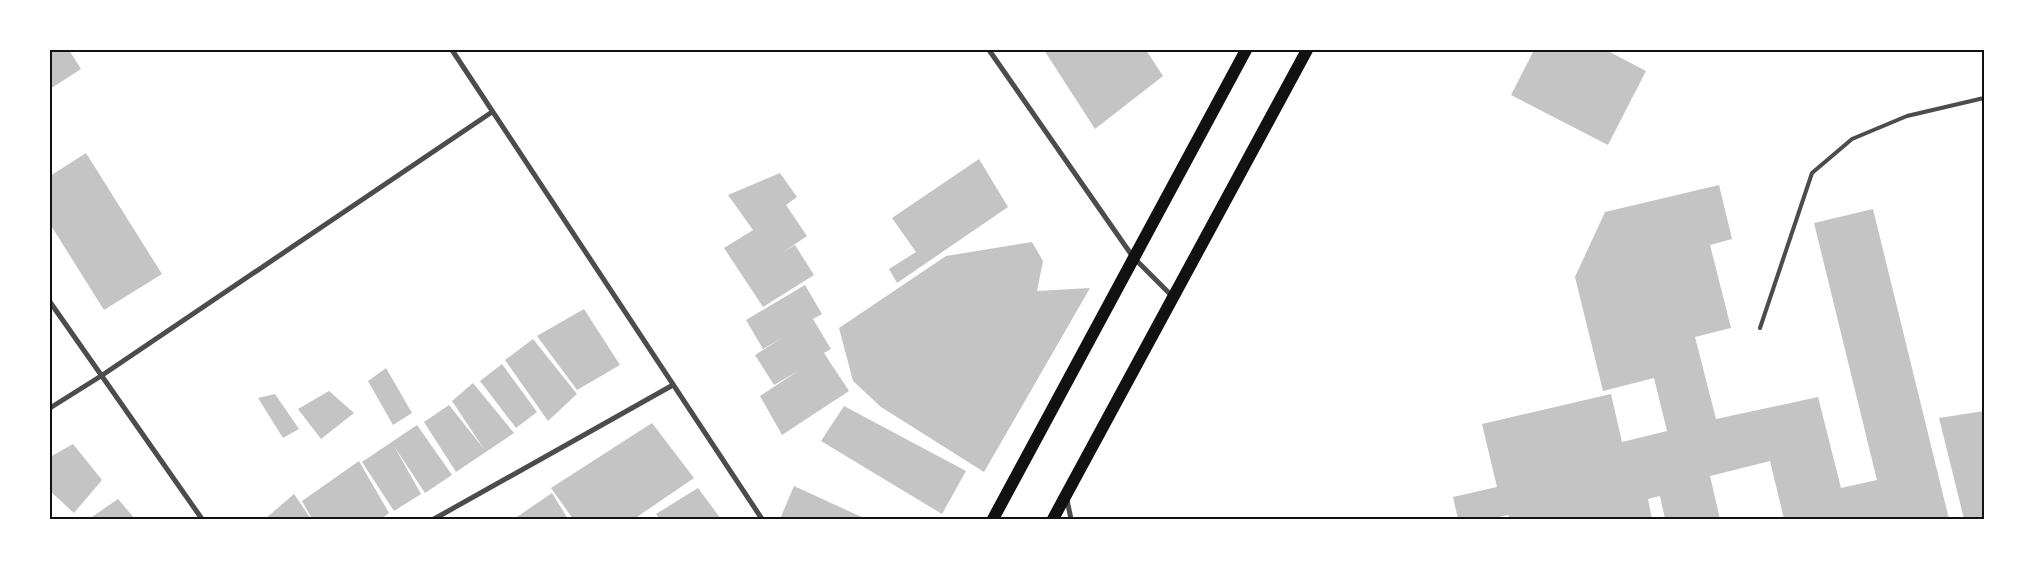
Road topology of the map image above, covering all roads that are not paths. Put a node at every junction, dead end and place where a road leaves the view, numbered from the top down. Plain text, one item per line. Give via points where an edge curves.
1 (452, 50) edge
2 (989, 50) edge
3 (1246, 50) edge
4 (1307, 50) edge
5 (1984, 98) edge
6 (492, 112) junction
7 (1134, 257) junction
8 (1172, 296) junction
9 (50, 302) edge
10 (1760, 328) dead end
11 (101, 376) junction
12 (673, 385) junction
13 (50, 408) edge
14 (1066, 495) junction
15 (202, 519) edge
16 (434, 519) edge
17 (762, 519) edge
18 (993, 519) edge
19 (1053, 519) edge
20 (1071, 519) edge

1 - 6 street
2 - 7 street
3 - 7 main road
4 - 8 main road
5 - 10 lane via 1907,116 1852,139 1812,173
6 - 11 street
6 - 12 street
7 - 8 street
7 - 18 main road
8 - 14 main road
9 - 11 street
11 - 13 street
11 - 15 street
12 - 16 street
12 - 17 street
14 - 19 main road
14 - 20 street

